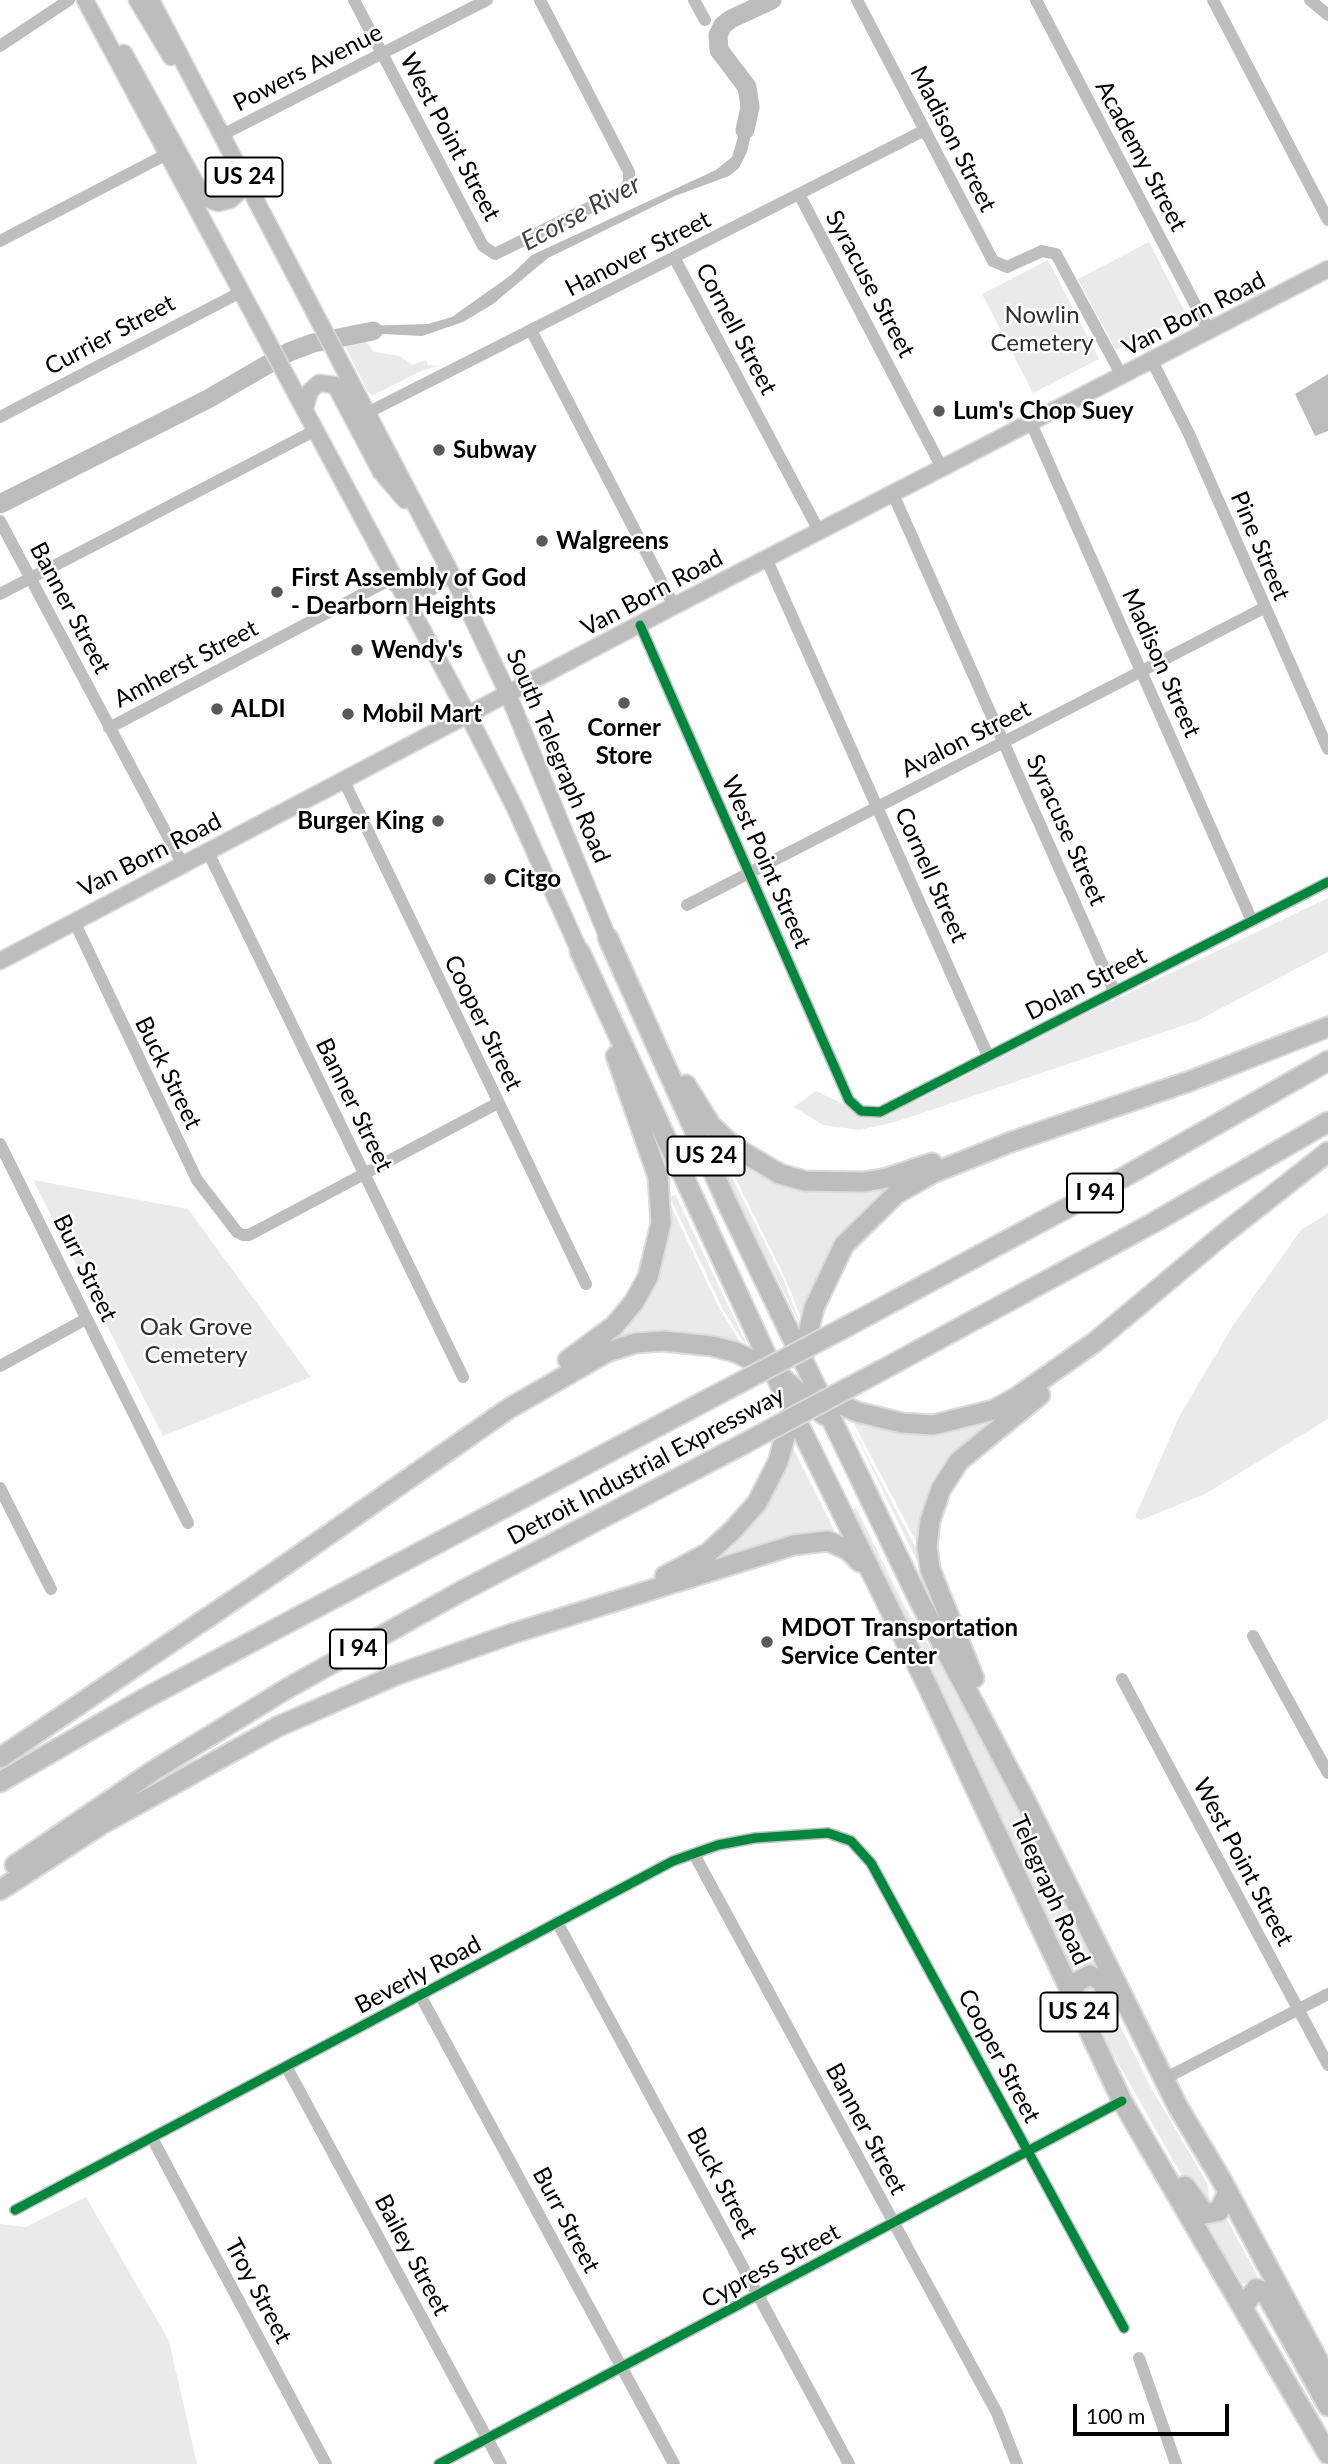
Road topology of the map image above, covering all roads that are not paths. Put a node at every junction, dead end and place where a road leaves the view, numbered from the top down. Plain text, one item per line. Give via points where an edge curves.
1 (69, 0) edge
2 (137, 0) edge
3 (151, 0) edge
4 (354, 0) edge
5 (487, 0) edge
6 (540, 0) edge
7 (694, 0) edge
8 (857, 0) edge
9 (1036, 0) edge
10 (1213, 0) edge
11 (1310, 0) edge
12 (88, 7) edge
13 (1328, 15) edge
14 (705, 20) dead end
15 (0, 46) edge
16 (383, 54) junction
17 (192, 79) junction
18 (925, 130) junction
19 (222, 135) junction
20 (167, 155) junction
21 (243, 175) junction
22 (799, 194) junction
23 (1328, 220) edge
24 (0, 241) edge
25 (675, 259) junction
26 (1328, 269) edge
27 (241, 292) junction
28 (1209, 331) junction
29 (532, 332) junction
30 (1152, 361) junction
31 (1122, 376) junction
32 (305, 408) junction
33 (369, 412) junction
34 (0, 417) edge
35 (1031, 423) junction
36 (316, 429) junction
37 (942, 468) junction
38 (892, 494) junction
39 (0, 521) edge
40 (426, 525) junction
41 (819, 531) junction
42 (766, 558) junction
43 (447, 565) junction
44 (31, 578) junction
45 (395, 581) junction
46 (0, 594) edge
47 (674, 606) junction
48 (1264, 608) junction
49 (640, 625) junction
50 (1142, 672) junction
51 (508, 694) junction
52 (468, 715) junction
53 (109, 728) junction
54 (1005, 743) junction
55 (1328, 749) edge
56 (343, 779) junction
57 (878, 808) junction
58 (207, 850) junction
59 (182, 863) junction
60 (750, 873) junction
61 (1328, 882) edge
62 (687, 905) dead end
63 (74, 921) junction
64 (1252, 921) junction
65 (612, 947) junction
66 (583, 960) junction
67 (0, 961) edge
68 (1114, 991) junction
69 (1328, 1027) edge
70 (988, 1056) junction
71 (1328, 1060) edge
72 (498, 1103) junction
73 (861, 1111) joint
74 (1328, 1122) edge
75 (1011, 1142) junction
76 (0, 1144) edge
77 (1328, 1152) edge
78 (364, 1174) junction
79 (586, 1284) dead end
80 (784, 1318) junction
81 (86, 1319) junction
82 (756, 1332) junction
83 (1095, 1342) junction
84 (802, 1355) junction
85 (0, 1366) edge
86 (774, 1370) junction
87 (463, 1377) dead end
88 (798, 1383) junction
89 (822, 1397) junction
90 (508, 1409) junction
91 (792, 1412) junction
92 (840, 1437) junction
93 (812, 1451) junction
94 (0, 1488) edge
95 (188, 1523) dead end
96 (867, 1569) junction
97 (51, 1589) dead end
98 (617, 1600) junction
99 (1253, 1636) dead end
100 (1122, 1679) dead end
101 (0, 1758) edge
102 (1328, 1773) edge
103 (0, 1782) edge
104 (1026, 1802) junction
105 (854, 1844) joint
106 (694, 1854) junction
107 (0, 1876) edge
108 (0, 1890) edge
109 (557, 1922) junction
110 (1071, 1993) junction
111 (1328, 1994) edge
112 (420, 1995) junction
113 (1298, 2010) junction
114 (1097, 2051) junction
115 (1328, 2065) edge
116 (286, 2066) junction
117 (1164, 2078) junction
118 (1122, 2101) junction
119 (1196, 2137) junction
120 (152, 2138) junction
121 (1028, 2151) junction
122 (1228, 2192) junction
123 (15, 2210) dead end
124 (893, 2222) junction
125 (758, 2295) junction
126 (1243, 2307) junction
127 (1124, 2328) dead end
128 (1139, 2358) dead end
129 (622, 2367) junction
130 (1328, 2379) edge
131 (1328, 2406) edge
132 (487, 2438) junction
133 (1325, 2450) edge
134 (326, 2464) edge
135 (439, 2464) edge
136 (501, 2464) edge
137 (674, 2464) edge
138 (849, 2464) edge
139 (1017, 2464) edge
140 (1176, 2464) edge

1 - 15 street
2 - 17 main road via 168,55
3 - 17 main road, South Telegraph Road / US 24
4 - 16 street, West Point Street
5 - 16 street, Powers Avenue
6 - 16 street, West Point Street via 629,172 629,183 621,192 502,253 492,253 484,246
7 - 14 street
8 - 18 street, Madison Street
9 - 28 street, Academy Street
10 - 23 street
11 - 13 street
12 - 20 main road, US 24
12 - 21 main road via 109,29 138,75 200,191 218,203 230,200
16 - 19 street, Powers Avenue
17 - 19 main road, South Telegraph Road / US 24
18 - 22 street, Hanover Street
18 - 31 street, Madison Street via 993,261 1007,267 1042,251 1056,254
19 - 21 main road, South Telegraph Road / US 24
20 - 24 street
20 - 27 main road, US 24
21 - 33 main road, South Telegraph Road / US 24
22 - 25 street, Hanover Street
22 - 37 street, Syracuse Street
25 - 29 street, Hanover Street
25 - 41 street, Cornell Street
26 - 28 main road, Van Born Road
27 - 32 main road, US 24
27 - 34 street, Currier Street
28 - 30 main road, Van Born Road
29 - 33 street, Hanover Street
29 - 47 street
30 - 31 main road, Van Born Road
30 - 48 street, Pine Street via 1189,434
31 - 35 main road, Van Born Road
32 - 36 main road, US 24
32 - 40 main road via 310,391 319,383 335,385 382,471
33 - 40 main road, South Telegraph Road / US 24
35 - 37 main road, Van Born Road
35 - 50 street, Madison Street
36 - 44 street
36 - 45 main road, US 24
37 - 38 main road, Van Born Road
38 - 41 main road, Van Born Road
38 - 54 street, Syracuse Street
39 - 44 street, Banner Street
40 - 43 main road, South Telegraph Road / US 24
41 - 42 main road, Van Born Road
42 - 47 main road, Van Born Road
42 - 57 street, Cornell Street
43 - 45 main road via 444,577 431,587 409,589
43 - 51 main road, South Telegraph Road / US 24
44 - 46 street
44 - 53 street, Banner Street
45 - 52 main road, US 24
45 - 53 street, Amherst Street
47 - 49 main road, Van Born Road
48 - 50 street, Avalon Street
48 - 55 street, Pine Street
49 - 51 main road, Van Born Road
49 - 60 street, West Point Street
50 - 54 street, Avalon Street
50 - 64 street, Madison Street
51 - 52 main road, Van Born Road
51 - 65 main road, South Telegraph Road / US 24
52 - 56 main road, Van Born Road
52 - 66 main road, US 24
53 - 59 street, Banner Street
54 - 57 street, Avalon Street
54 - 68 street, Syracuse Street
56 - 58 main road, Van Born Road
56 - 72 street, Cooper Street
57 - 60 street, Avalon Street
57 - 70 street, Cornell Street
58 - 59 main road, Van Born Road
58 - 78 street, Banner Street
59 - 63 main road, Van Born Road
60 - 62 street, Avalon Street
60 - 73 street, West Point Street via 849,1100
61 - 64 street, Dolan Street
63 - 67 main road, Van Born Road
63 - 78 street, Buck Street via 197,1180 240,1234 249,1235
64 - 68 street, Dolan Street
65 - 75 highway via 695,1102 711,1125 753,1161 805,1181 864,1182
65 - 80 highway, South Telegraph Road / US 24 via 729,1208
66 - 82 highway, US 24
66 - 90 highway via 659,1177 662,1202 656,1253 634,1302 614,1326
68 - 70 street, Dolan Street
69 - 75 highway via 1203,1077
70 - 73 street, Dolan Street via 880,1112
71 - 103 highway, Detroit Industrial Expressway / I 94, bridge via 1117,1181 142,1700
72 - 78 street
72 - 79 street, Cooper Street
74 - 107 highway, Detroit Industrial Expressway / I 94, bridge via 1153,1223 288,1688 156,1769
75 - 84 highway via 916,1182 868,1219 844,1245 827,1277
76 - 81 street, Burr Street
77 - 83 highway
78 - 87 street, Banner Street
80 - 84 highway, South Telegraph Road / US 24
80 - 88 highway
81 - 85 street
81 - 95 street, Burr Street
82 - 86 highway, US 24
82 - 88 highway
83 - 89 highway via 1005,1404 933,1425 882,1420
83 - 104 highway via 1056,1382 960,1461 941,1489 930,1521 930,1569
84 - 88 highway
84 - 89 highway, Telegraph Road / US 24
86 - 88 highway
86 - 90 highway via 712,1346 636,1343 587,1362
86 - 91 highway, Telegraph Road / US 24
88 - 89 highway
88 - 91 highway
88 - 92 highway
88 - 93 highway
89 - 92 highway, Telegraph Road / US 24
90 - 101 highway
91 - 93 highway, Telegraph Road / US 24
91 - 98 highway via 778,1462 757,1503 733,1530 695,1562
92 - 104 highway, Telegraph Road / US 24 via 918,1598
93 - 96 highway, Telegraph Road / US 24
94 - 97 street
96 - 98 highway via 837,1545 816,1541
96 - 110 highway, Telegraph Road / US 24 via 929,1689
98 - 108 highway via 396,1675 277,1727 102,1824
99 - 102 street
100 - 113 street, West Point Street
104 - 117 highway, Telegraph Road / US 24
105 - 106 street, Beverly Road via 841,1836 818,1833 755,1838
105 - 121 street, Cooper Street via 872,1863
106 - 109 street, Beverly Road
106 - 124 street, Banner Street
109 - 112 street, Beverly Road
109 - 125 street, Buck Street
110 - 114 highway, Telegraph Road / US 24
110 - 119 highway via 1082,1978 1090,1975 1101,1981 1165,2105
111 - 113 street
112 - 116 street, Beverly Road
112 - 129 street, Burr Street
113 - 115 street, West Point Street
113 - 117 street
114 - 118 highway, Telegraph Road / US 24
114 - 122 highway via 1120,2075 1199,2208 1205,2214 1219,2211
116 - 120 street, Beverly Road
116 - 132 street, Bailey Street
117 - 119 highway, Telegraph Road / US 24
118 - 121 street, Cypress Street
118 - 126 highway, Telegraph Road / US 24
119 - 122 highway, Telegraph Road / US 24
120 - 123 street, Beverly Road
120 - 134 street, Troy Street
121 - 124 street, Cypress Street
121 - 127 street, Cooper Street
122 - 130 highway, Telegraph Road / US 24
124 - 125 street, Cypress Street
124 - 139 street, Banner Street via 997,2413
125 - 129 street, Cypress Street
125 - 138 street, Buck Street
126 - 131 highway via 1256,2289 1265,2292
126 - 133 highway, Telegraph Road / US 24
128 - 140 street
129 - 132 street, Cypress Street
129 - 137 street, Burr Street
132 - 135 street, Cypress Street
132 - 136 street, Bailey Street

